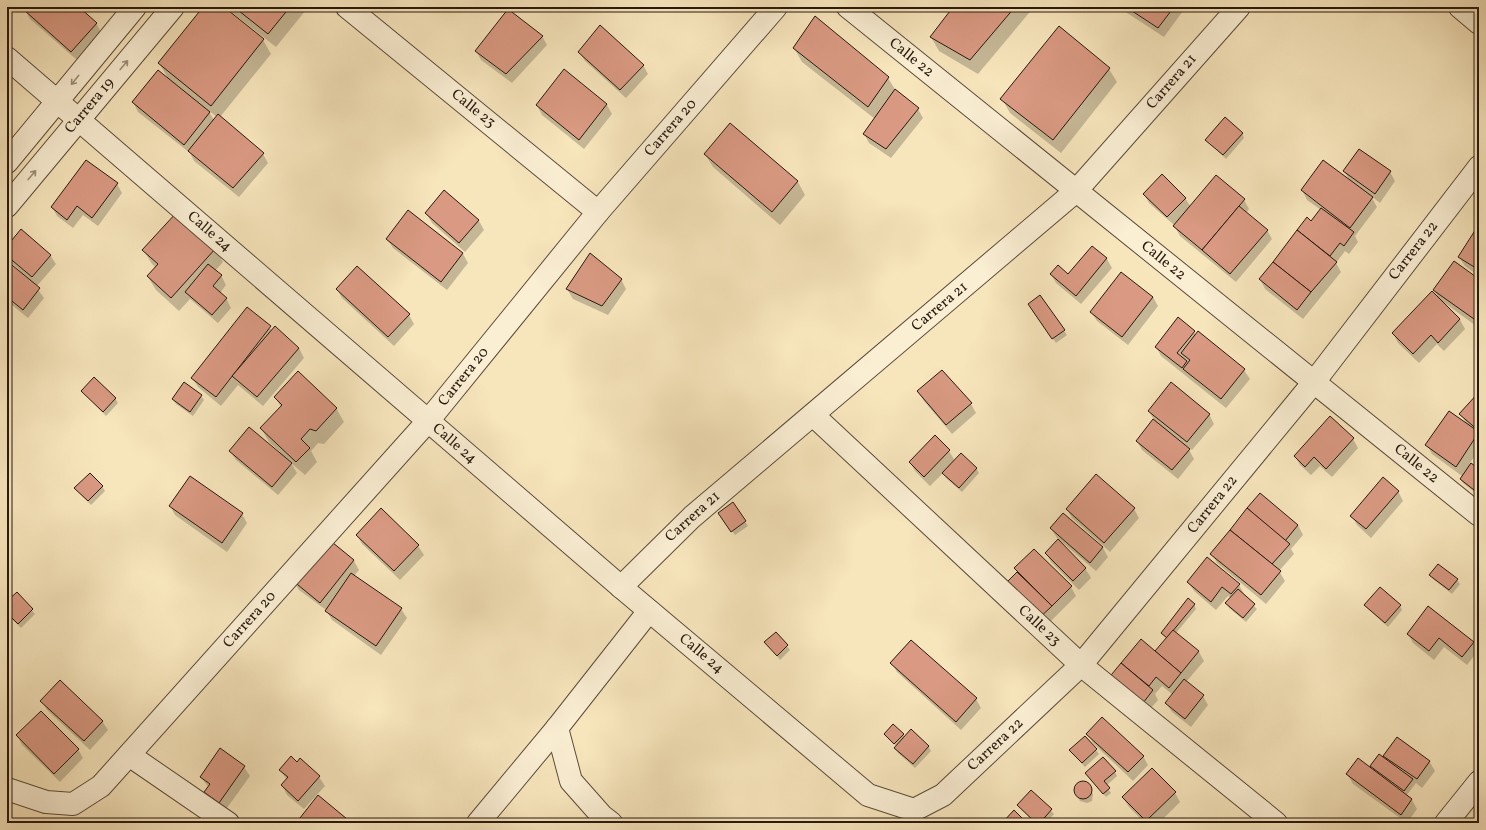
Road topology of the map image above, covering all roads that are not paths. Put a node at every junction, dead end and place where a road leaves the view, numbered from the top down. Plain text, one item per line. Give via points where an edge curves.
1 (135, 7) edge
2 (173, 7) edge
3 (347, 7) edge
4 (776, 7) edge
5 (848, 7) edge
6 (1238, 7) edge
7 (1460, 7) edge
8 (1479, 23) edge
9 (7, 58) edge
10 (57, 102) junction
11 (78, 120) junction
12 (7, 162) edge
13 (1479, 167) edge
14 (1076, 191) junction
15 (7, 206) edge
16 (598, 212) junction
17 (1314, 382) junction
18 (813, 415) junction
19 (428, 421) junction
20 (1479, 515) edge
21 (621, 587) junction
22 (649, 611) junction
23 (1081, 665) junction
24 (557, 728) junction
25 (129, 755) junction
26 (1479, 782) edge
27 (7, 789) edge
28 (914, 810) joint
29 (228, 823) edge
30 (478, 823) edge
31 (611, 823) edge
32 (1276, 823) edge
33 (1446, 823) edge

1 -> 10 street, Carrera 19
11 -> 2 street, Carrera 19
3 - 16 street, Calle 23
4 - 16 street, Carrera 20
5 - 14 street, Calle 22
6 - 14 street, Carrera 21
7 - 8 street
9 - 10 street, Calle 24
10 - 11 street, Calle 24
10 - 12 street, Carrera 19
15 -> 11 street, Carrera 19
11 - 19 street, Calle 24
13 - 17 street, Carrera 22
14 - 17 street, Calle 22
14 - 18 street, Carrera 21
16 - 19 street, Carrera 20
17 - 20 street, Calle 22
17 - 23 street, Carrera 22
18 - 21 street, Carrera 21 via 692,517
18 - 23 street, Calle 23
19 - 21 street, Calle 24
19 - 25 street, Carrera 20
21 - 22 street, Calle 24
22 - 24 street
22 - 28 street, Calle 24 via 868,795
23 - 28 street, Carrera 22 via 943,795
23 - 32 street, Calle 23
24 - 30 street
24 - 31 street via 572,781
25 - 27 street, Carrera 20 via 101,786 73,804 46,802
25 - 29 street
26 - 33 street

